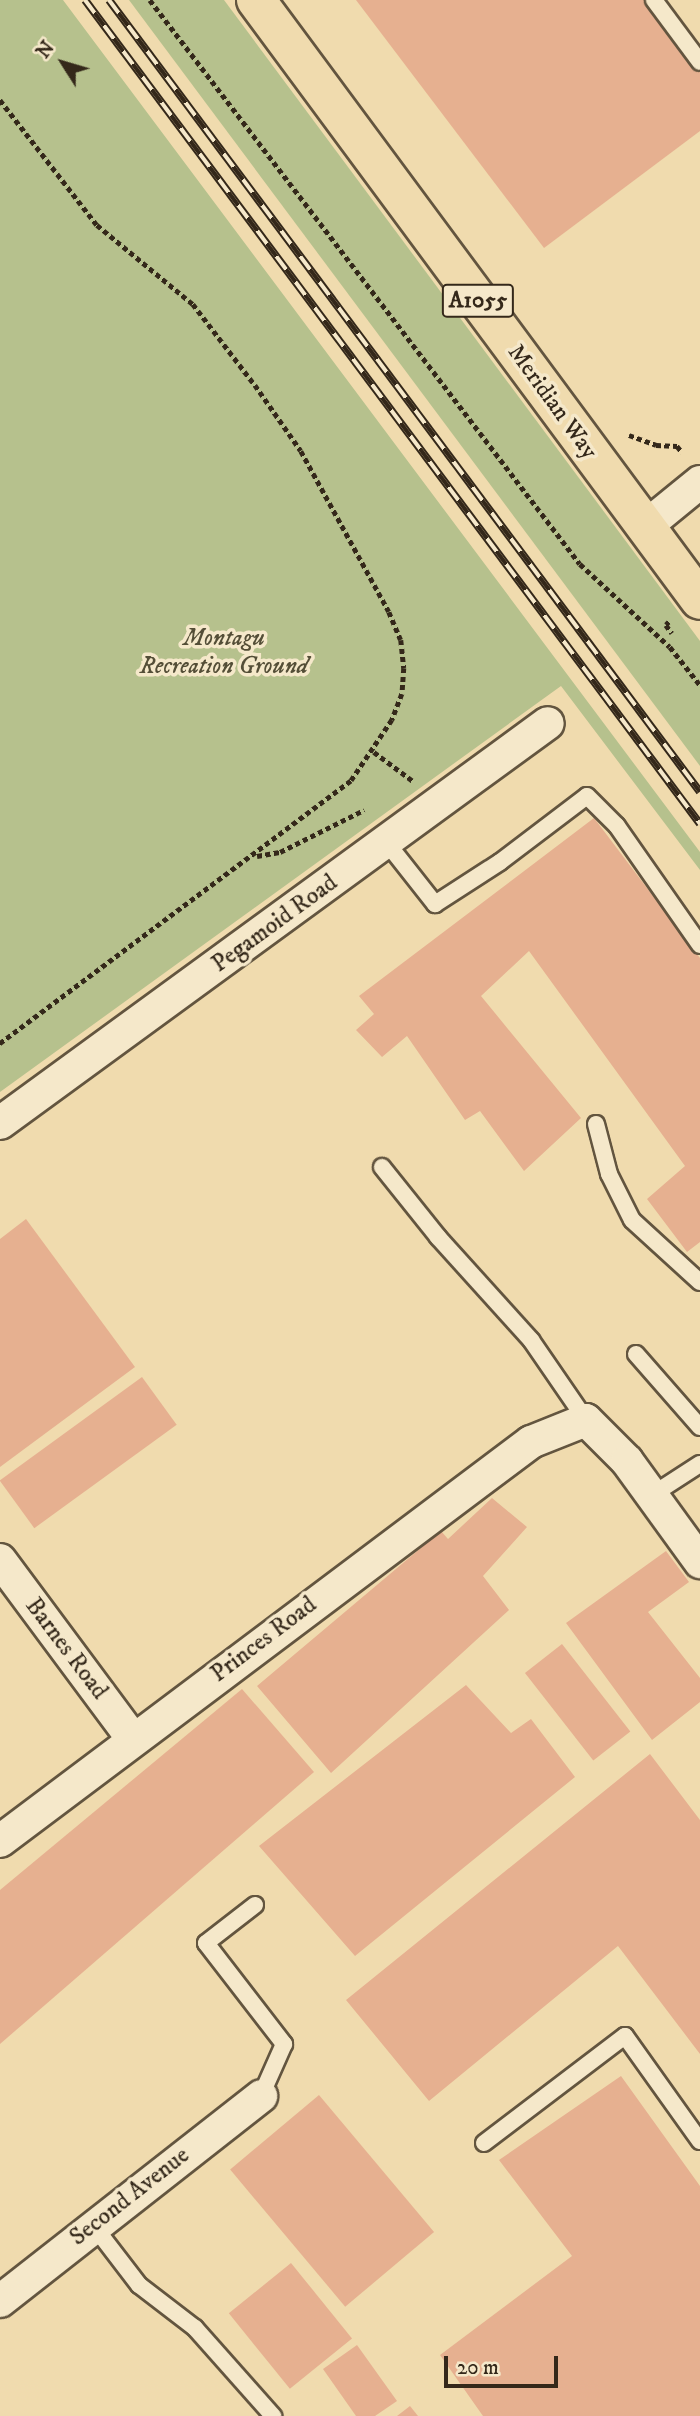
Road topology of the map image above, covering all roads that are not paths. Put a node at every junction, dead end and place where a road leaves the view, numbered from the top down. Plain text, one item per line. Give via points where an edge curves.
1 (256, 0) edge
2 (654, 0) edge
3 (700, 62) edge
4 (700, 482) edge
5 (645, 527) junction
6 (700, 600) edge
7 (548, 723) dead end
8 (387, 843) junction
9 (700, 945) edge
10 (0, 1123) edge
11 (596, 1124) dead end
12 (382, 1167) dead end
13 (700, 1282) edge
14 (636, 1354) dead end
15 (586, 1420) junction
16 (700, 1427) edge
17 (700, 1464) edge
18 (652, 1495) junction
19 (0, 1560) edge
20 (700, 1562) edge
21 (132, 1738) junction
22 (0, 1841) edge
23 (254, 1905) dead end
24 (261, 2096) joint
25 (700, 2141) edge
26 (484, 2143) dead end
27 (93, 2225) junction
28 (0, 2301) edge
29 (273, 2416) edge

1 - 5 main road, Meridian Way / A1055
2 - 3 lane
4 - 5 street
5 - 6 main road, Meridian Way / A1055
7 - 8 street, Pegamoid Road
8 - 9 lane via 435,904 587,796 617,826
8 - 10 street, Pegamoid Road
11 - 13 lane via 609,1174 632,1220
12 - 15 lane via 531,1340
14 - 16 lane
15 - 18 street via 627,1461
15 - 21 street, Princes Road via 531,1442
17 - 18 lane
18 - 20 street
19 - 21 street, Barnes Road
21 - 22 street, Princes Road
23 - 24 lane via 206,1943 284,2044
24 - 27 street, Second Avenue
25 - 26 lane via 625,2036
27 - 28 street, Second Avenue
27 - 29 lane via 139,2285 195,2328

